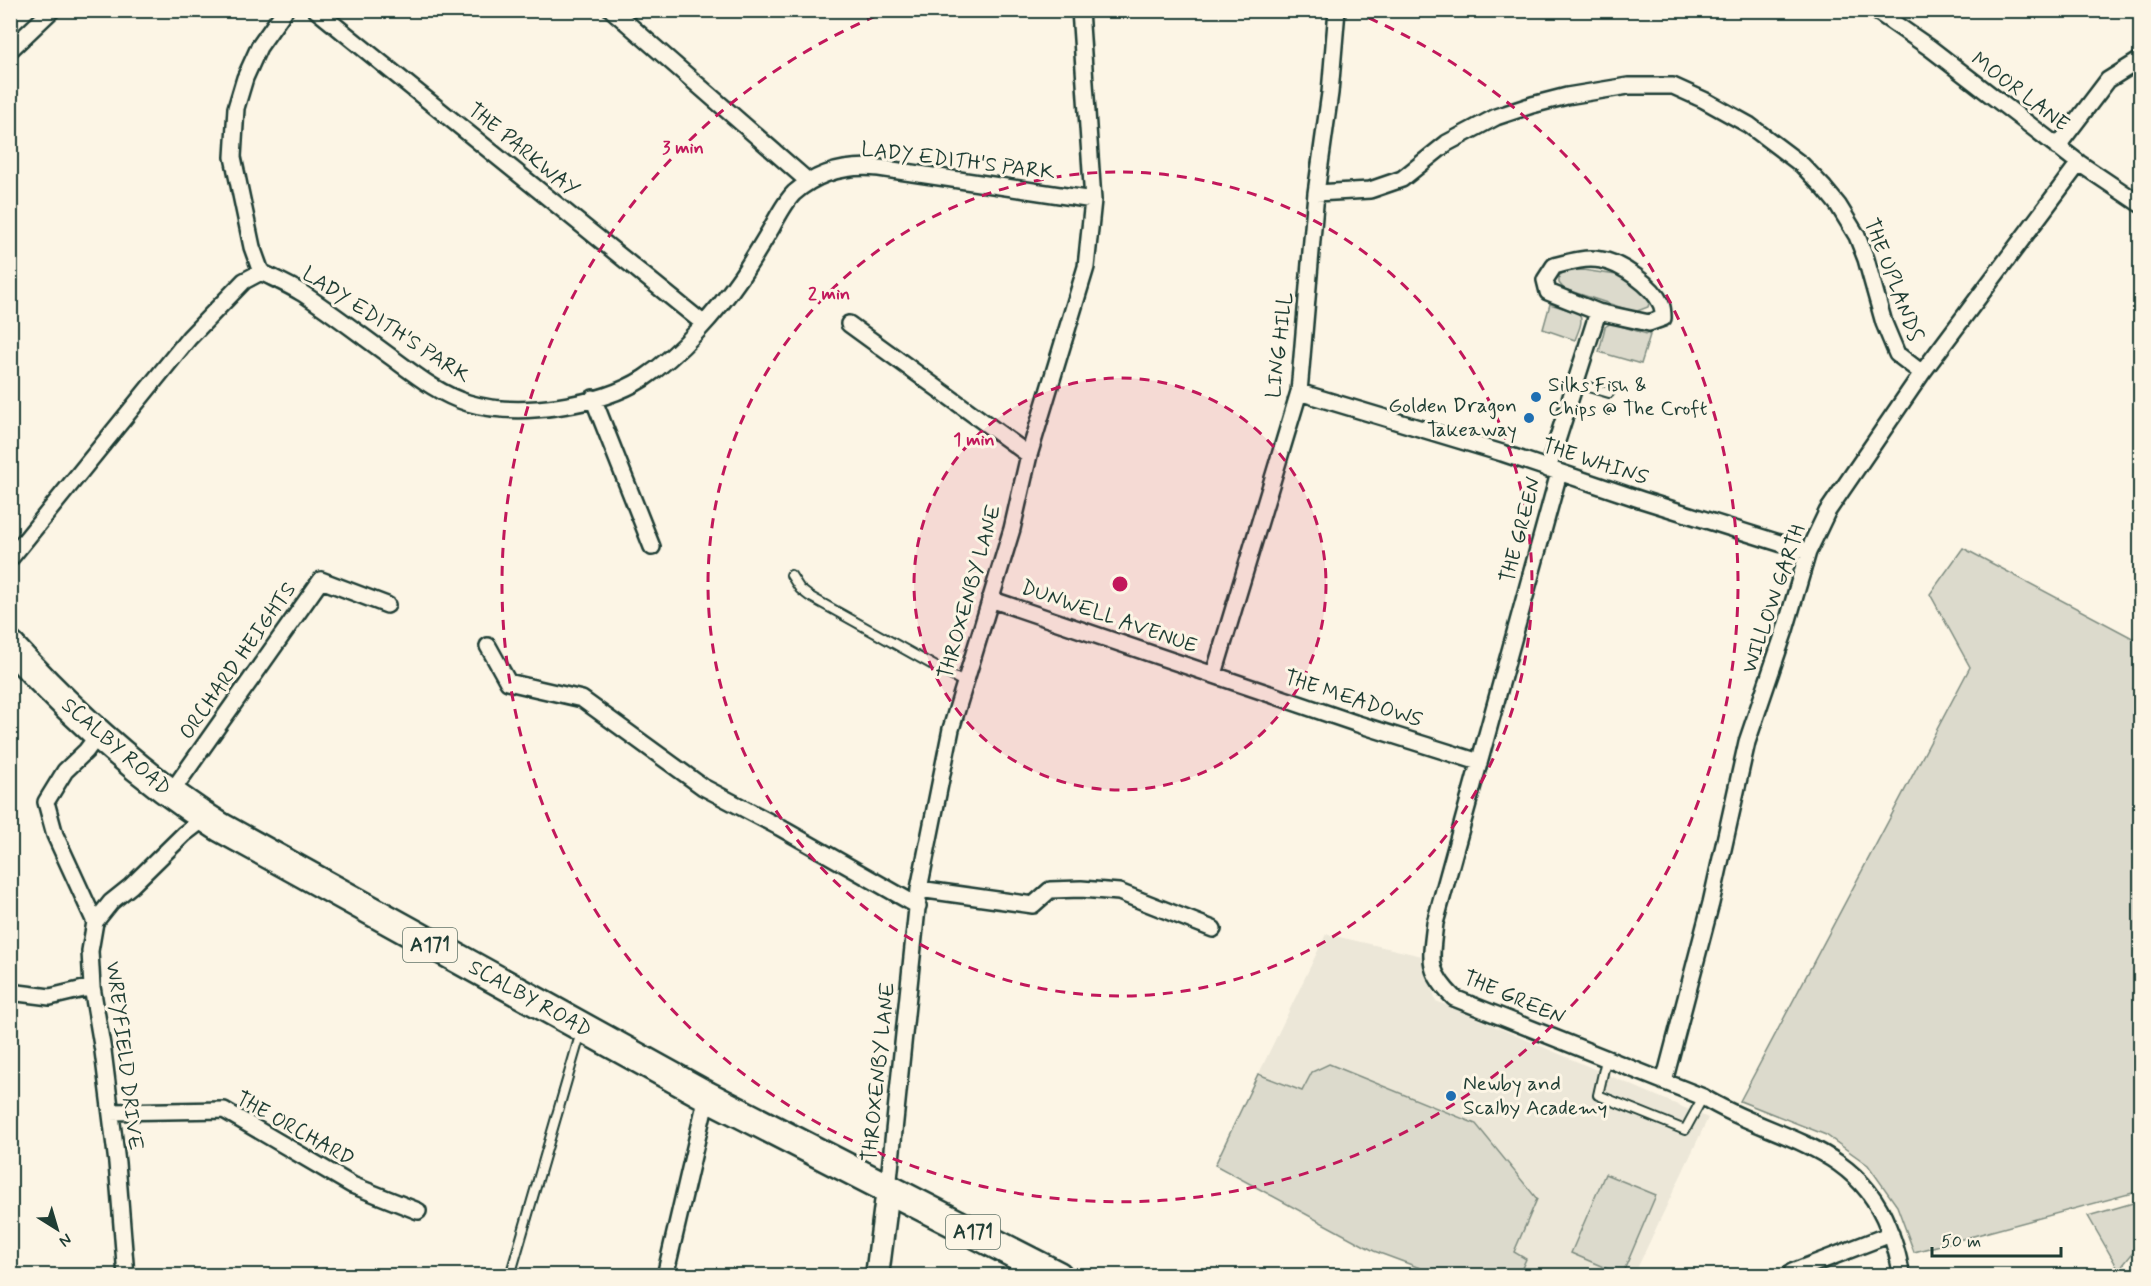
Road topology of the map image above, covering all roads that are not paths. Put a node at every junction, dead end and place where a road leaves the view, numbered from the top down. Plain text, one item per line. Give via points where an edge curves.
1 (52, 10) edge
2 (285, 10) edge
3 (316, 10) edge
4 (612, 10) edge
5 (1080, 10) edge
6 (1337, 10) edge
7 (1875, 10) edge
8 (10, 50) edge
9 (2140, 60) edge
10 (2057, 147) junction
11 (2079, 163) junction
12 (809, 182) junction
13 (1316, 193) junction
14 (1093, 200) junction
15 (2140, 204) edge
16 (261, 272) junction
17 (1598, 312) junction
18 (703, 323) junction
19 (849, 324) dead end
20 (1922, 373) junction
21 (1575, 383) junction
22 (1299, 392) junction
23 (1609, 393) dead end
24 (593, 398) junction
25 (1029, 454) junction
26 (1553, 471) junction
27 (652, 547) dead end
28 (1808, 552) junction
29 (10, 559) edge
30 (791, 575) dead end
31 (990, 599) junction
32 (387, 605) dead end
33 (10, 646) edge
34 (488, 646) dead end
35 (1214, 674) junction
36 (965, 683) junction
37 (98, 735) junction
38 (1479, 762) junction
39 (170, 794) junction
40 (205, 818) junction
41 (919, 889) junction
42 (918, 906) junction
43 (95, 922) junction
44 (1213, 929) dead end
45 (92, 987) junction
46 (10, 992) edge
47 (582, 1028) junction
48 (1606, 1060) junction
49 (1664, 1082) junction
50 (707, 1096) junction
51 (1703, 1097) junction
52 (111, 1112) junction
53 (888, 1189) junction
54 (418, 1211) dead end
55 (1891, 1234) junction
56 (1792, 1272) dead end
57 (126, 1275) edge
58 (510, 1275) edge
59 (665, 1275) edge
60 (877, 1275) edge
61 (1058, 1275) edge
62 (1901, 1275) edge

1 - 8 street
2 - 16 street via 259,47 236,108 233,157
3 - 18 street, THE PARKWAY
4 - 12 street
5 - 14 street, THROXENBY LANE
6 - 13 street, LING HILL
7 - 10 street, MOOR LANE
9 - 10 street via 2108,80
10 - 11 street, MOOR LANE
11 - 15 street, MOOR LANE
11 - 20 street, WILLOW GARTH
12 - 14 street, LADY EDITH'S PARK via 860,166
12 - 18 street, LADY EDITH'S PARK via 793,194 740,279
13 - 20 street, THE UPLANDS via 1370,190 1402,179 1447,143 1496,117 1532,105 1628,86 1673,86 1749,124 1802,165 1824,188 1857,236 1897,354
13 - 22 street, LING HILL
14 - 25 street, THROXENBY LANE via 1086,267
16 - 24 street, LADY EDITH'S PARK via 300,292 458,399 486,408 519,410 565,406
16 - 29 street via 244,281 189,338
17 - 17 street via 1548,292 1545,280 1554,266 1579,260 1617,265 1651,288 1663,306 1664,318 1649,323
17 - 21 street, THE GREEN
18 - 24 street, LADY EDITH'S PARK via 685,344 642,380
19 - 25 street
20 - 28 street, WILLOW GARTH via 1827,512
21 - 23 lane
21 - 26 street, THE GREEN
22 - 26 street, THE WHINS
22 - 35 street, LING HILL
24 - 27 street
25 - 31 street, THROXENBY LANE via 1012,529
26 - 28 street, THE WHINS
26 - 38 street, THE GREEN
28 - 49 street, WILLOW GARTH via 1747,742 1711,903
30 - 36 lane via 809,596
31 - 35 street, DUNWELL AVENUE
31 - 36 street, THROXENBY LANE
32 - 39 street, ORCHARD HEIGHTS via 321,580
33 - 37 highway, SCALBY ROAD / A171
34 - 42 street via 508,682 582,699 703,787
35 - 38 street, THE MEADOWS
36 - 41 street, THROXENBY LANE via 951,729
37 - 39 highway, SCALBY ROAD / A171
37 - 43 street via 65,771 46,802 55,835
38 - 48 street, THE GREEN via 1436,923 1431,961 1438,982 1454,998
39 - 40 highway, SCALBY ROAD / A171
40 - 43 street via 111,902
40 - 47 highway, SCALBY ROAD / A171
41 - 42 street, THROXENBY LANE
41 - 44 street via 1033,905 1050,890 1119,892
42 - 53 street, THROXENBY LANE
43 - 45 street, WREYFIELD DRIVE via 90,951
45 - 46 street via 50,997
45 - 52 street, WREYFIELD DRIVE
47 - 50 highway, SCALBY ROAD / A171
47 - 58 lane
48 - 49 street, THE GREEN
48 - 51 lane via 1598,1095 1685,1130
49 - 51 street, THE GREEN
50 - 53 highway, SCALBY ROAD / A171
50 - 59 street
51 - 55 street, THE GREEN via 1826,1155 1850,1171 1870,1190
52 - 54 street, THE ORCHARD via 224,1110 352,1185
52 - 57 street, WREYFIELD DRIVE
53 - 60 street
53 - 61 highway, SCALBY ROAD / A171
55 - 56 street
55 - 62 street, THE GREEN

